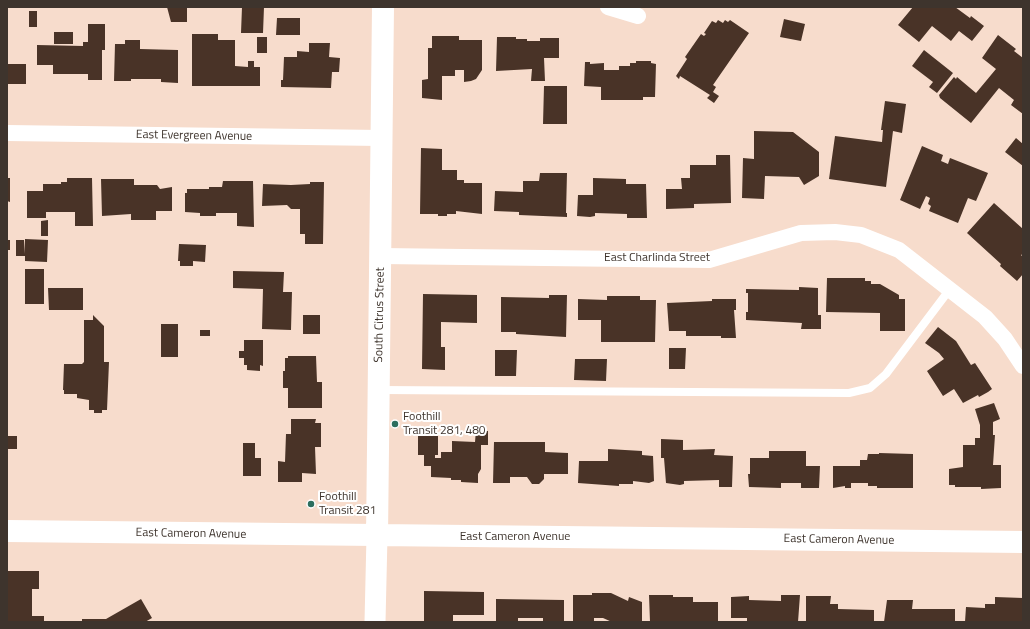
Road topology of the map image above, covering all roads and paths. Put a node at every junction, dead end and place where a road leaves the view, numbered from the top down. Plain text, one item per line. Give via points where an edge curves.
1 (382, 7) edge
2 (608, 7) edge
3 (638, 16) dead end
4 (7, 134) edge
5 (381, 138) junction
6 (381, 256) junction
7 (950, 290) junction
8 (1023, 366) edge
9 (379, 390) junction
10 (7, 531) edge
11 (377, 536) junction
12 (1023, 542) edge
13 (375, 622) edge

1 - 5 main road, South Citrus Street
2 - 3 street
4 - 5 street, East Evergreen Avenue
5 - 6 main road, South Citrus Street
6 - 7 street, East Charlinda Street via 709,260 801,233 835,232 861,235 899,250
6 - 9 main road, South Citrus Street
7 - 8 street, East Charlinda Street via 985,317 1005,339
7 - 9 lane via 886,374 870,388 849,393
9 - 11 main road, South Citrus Street
10 - 11 main road, East Cameron Avenue
11 - 12 main road, East Cameron Avenue
11 - 13 street, South Citrus Street

